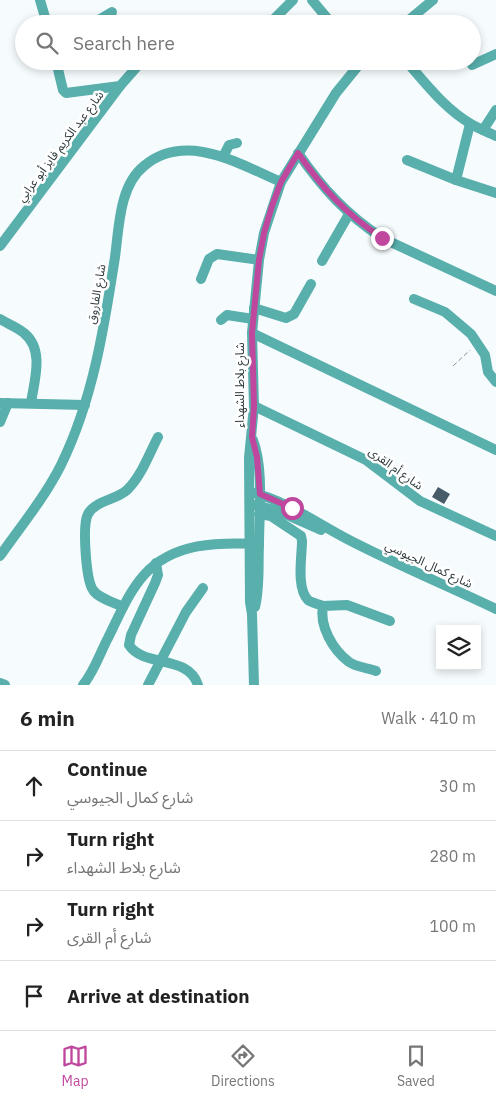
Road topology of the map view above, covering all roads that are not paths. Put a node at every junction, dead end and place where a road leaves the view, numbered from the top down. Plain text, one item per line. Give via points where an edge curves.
1 (40, 0) edge
2 (293, 0) edge
3 (312, 0) edge
4 (433, 0) edge
5 (112, 12) dead end
6 (44, 15) edge
7 (107, 15) edge
8 (278, 15) edge
9 (324, 15) edge
10 (415, 15) edge
11 (496, 54) edge
12 (481, 61) edge
13 (58, 70) edge
14 (134, 70) edge
15 (355, 70) edge
16 (414, 70) edge
17 (120, 86) junction
18 (496, 110) edge
19 (470, 124) junction
20 (483, 130) junction
21 (496, 136) edge
22 (237, 143) dead end
23 (298, 153) junction
24 (223, 157) junction
25 (407, 160) dead end
26 (456, 180) junction
27 (281, 182) junction
28 (496, 193) edge
29 (349, 214) junction
30 (0, 246) edge
31 (259, 260) junction
32 (322, 261) dead end
33 (201, 279) dead end
34 (311, 284) dead end
35 (496, 291) edge
36 (414, 299) dead end
37 (253, 314) junction
38 (0, 320) edge
39 (222, 320) dead end
40 (252, 333) junction
41 (496, 382) edge
42 (4, 403) edge
43 (31, 403) junction
44 (85, 405) junction
45 (254, 406) junction
46 (0, 422) edge
47 (158, 437) dead end
48 (496, 450) edge
49 (255, 493) junction
50 (256, 508) junction
51 (496, 536) edge
52 (352, 542) junction
53 (254, 544) junction
54 (0, 556) edge
55 (156, 563) junction
56 (204, 588) dead end
57 (323, 606) junction
58 (123, 607) junction
59 (496, 608) edge
60 (390, 621) dead end
61 (161, 662) junction
62 (376, 671) dead end
63 (0, 682) edge
64 (5, 685) edge
65 (83, 685) edge
66 (148, 685) edge
67 (198, 685) edge
68 (254, 685) edge

1 - 6 street
2 - 8 street
3 - 9 street
4 - 10 street
5 - 7 street
11 - 12 street
13 - 17 street via 66,92
14 - 17 street, شارع عبد الكريم فايز أبو عرابي
15 - 23 street, شارع بلاط الشهداء
16 - 19 street via 436,96
17 - 30 street, شارع عبد الكريم فايز أبو عرابي
18 - 20 street
19 - 20 street
19 - 26 street
20 - 21 street
22 - 24 street via 229,145
23 - 27 street, شارع بلاط الشهداء
23 - 29 street via 316,179
24 - 27 street, شارع الفاروق
24 - 44 street, شارع الفاروق via 175,151 152,160 134,175 122,212
25 - 26 street
26 - 28 street
27 - 31 street, شارع بلاط الشهداء via 264,233
29 - 32 street
29 - 35 street via 382,238
31 - 33 street via 217,254 209,259
31 - 37 street, شارع بلاط الشهداء
34 - 37 street via 290,317
36 - 41 street via 445,312 471,334 485,355 488,372
37 - 39 street via 227,315
37 - 40 street, شارع بلاط الشهداء
38 - 43 street via 25,334 33,343 37,354
40 - 45 street, شارع بلاط الشهداء
40 - 48 street
42 - 43 street
42 - 46 street
43 - 44 street
44 - 54 street, شارع الفاروق via 60,467
45 - 49 street, شارع بلاط الشهداء
45 - 51 street, شارع أم القرى via 366,460 420,501
47 - 58 street via 134,482 116,498 92,509 87,518 85,534 92,589
49 - 50 street, شارع بلاط الشهداء
49 - 52 street, شارع كمال الجيوسي via 322,523
50 - 52 street, شارع كمال الجيوسي via 278,511
50 - 53 street, شارع بلاط الشهداء
50 - 57 street via 302,538 300,579 303,591 308,600
52 - 59 street, شارع كمال الجيوسي
53 - 55 street via 193,546
53 - 68 street, شارع بلاط الشهداء via 250,602
55 - 58 street
55 - 61 street via 156,583 129,642 136,651
56 - 61 street via 186,612
57 - 60 street via 346,605
57 - 62 street via 321,617 330,641 350,663
58 - 65 street
61 - 66 street
61 - 67 street via 189,670
63 - 64 street

